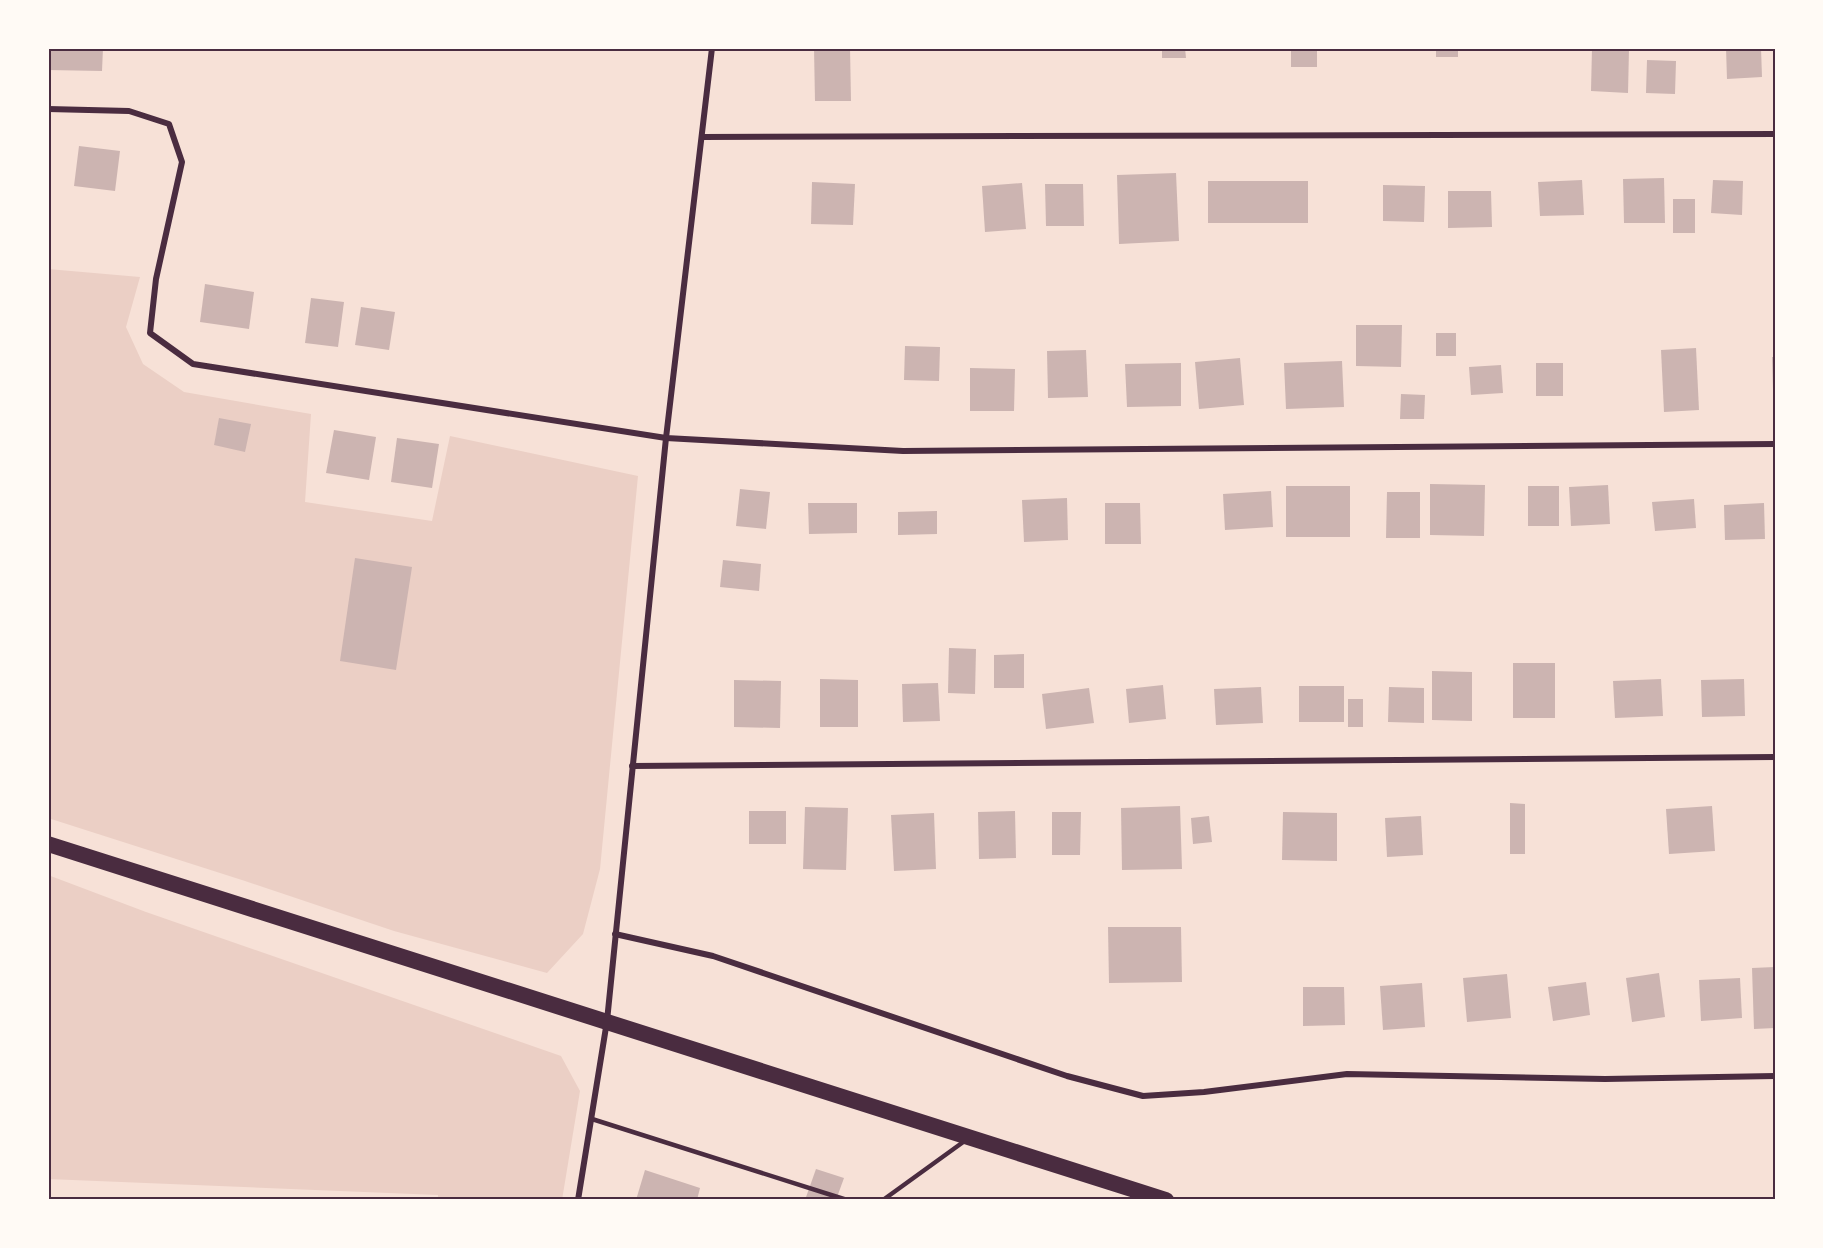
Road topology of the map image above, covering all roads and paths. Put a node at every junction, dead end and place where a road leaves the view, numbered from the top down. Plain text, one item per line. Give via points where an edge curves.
1 (712, 48) edge
2 (48, 109) edge
3 (1775, 134) edge
4 (702, 137) junction
5 (666, 438) junction
6 (1775, 444) edge
7 (1775, 757) edge
8 (632, 766) junction
9 (48, 844) edge
10 (615, 934) junction
11 (607, 1021) junction
12 (1775, 1076) edge
13 (591, 1119) junction
14 (969, 1137) junction
15 (578, 1200) edge
16 (847, 1200) edge
17 (883, 1200) edge
18 (1166, 1200) edge

1 - 4 street
2 - 5 street via 129,111 170,124 182,162 156,279 150,333 193,364
3 - 4 street
4 - 5 street
5 - 6 street via 903,452
5 - 8 street
7 - 8 street
8 - 10 street
9 - 11 highway
10 - 11 street
10 - 12 street via 713,956 1067,1076 1143,1096 1347,1074
11 - 13 street
11 - 14 highway
13 - 15 street
13 - 16 lane
14 - 17 lane
14 - 18 highway

